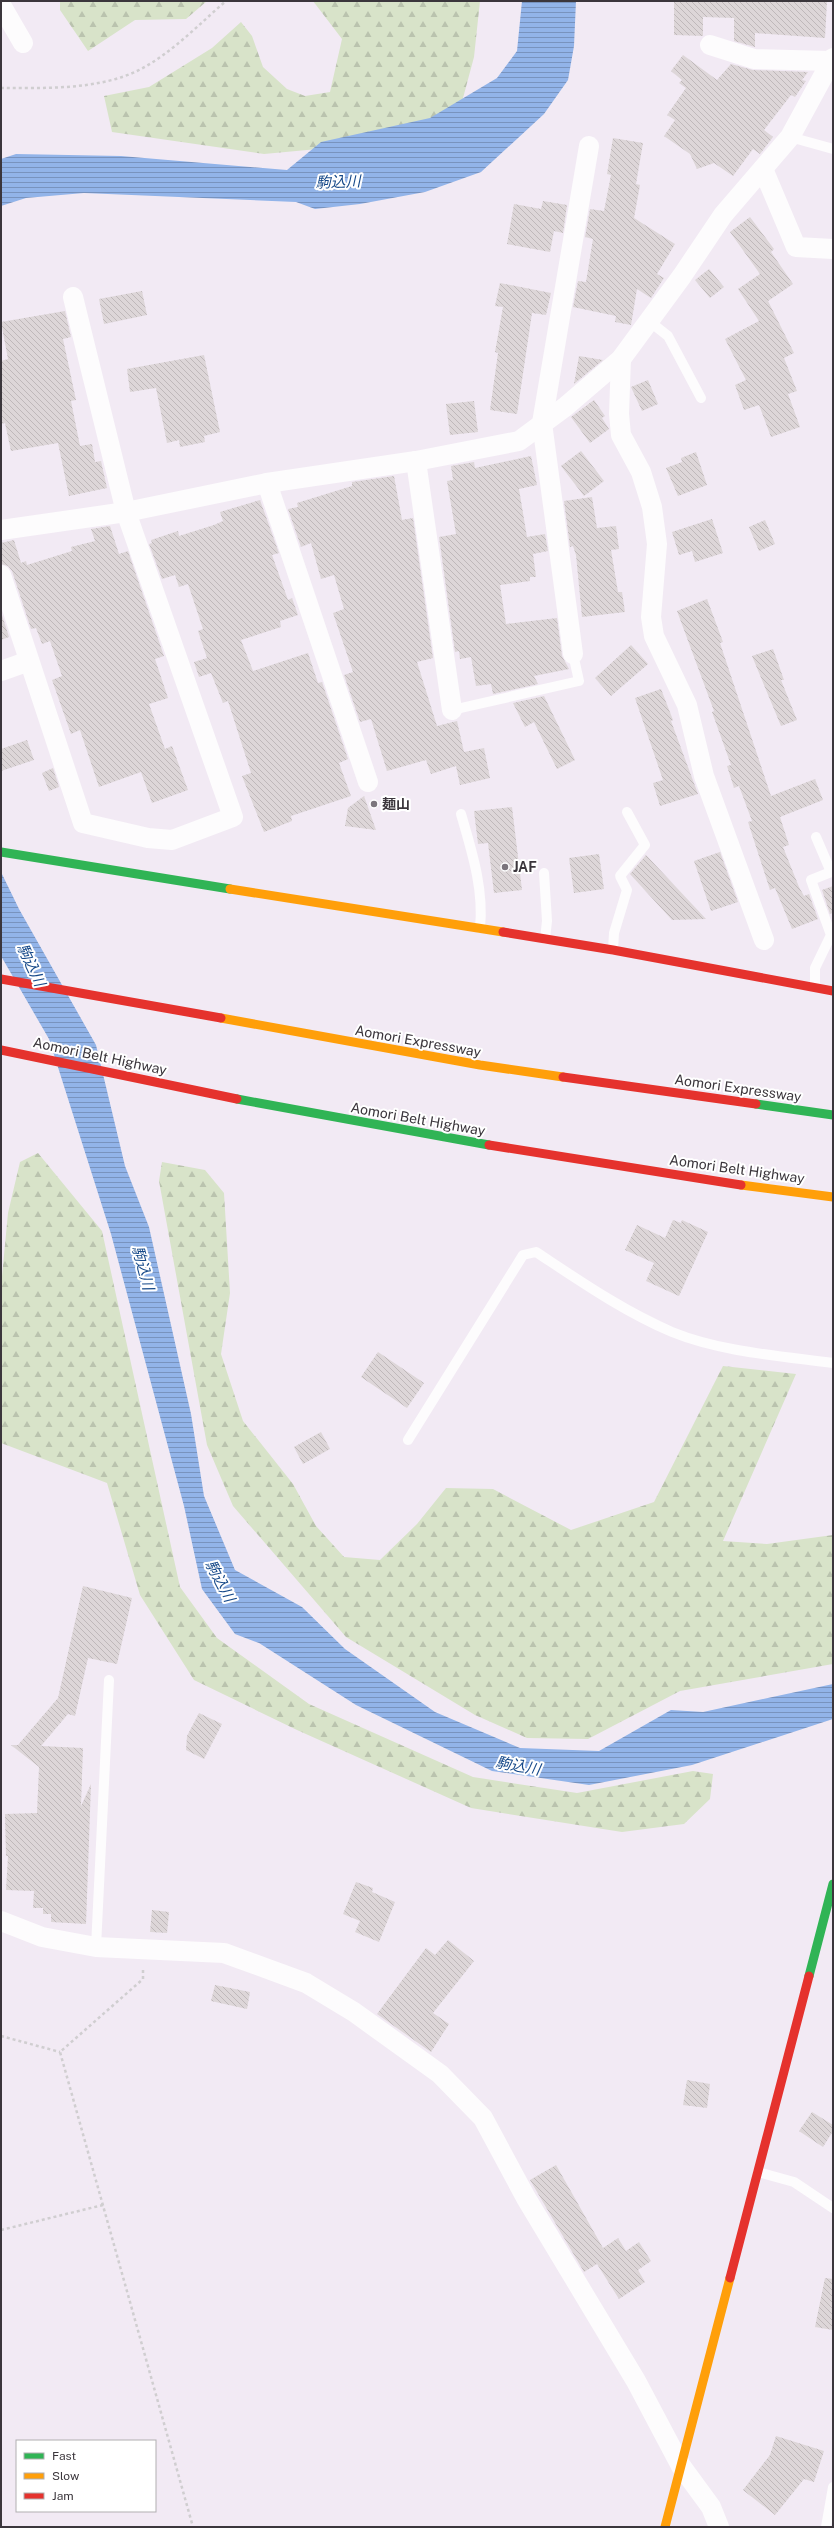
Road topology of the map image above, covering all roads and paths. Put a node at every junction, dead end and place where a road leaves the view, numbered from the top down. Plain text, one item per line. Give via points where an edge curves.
1 (226, 1) edge
2 (1, 5) edge
3 (23, 43) dead end
4 (710, 45) dead end
5 (832, 59) edge
6 (1, 88) edge
7 (790, 137) junction
8 (589, 146) dead end
9 (833, 149) edge
10 (763, 169) junction
11 (833, 249) edge
12 (73, 297) dead end
13 (649, 321) junction
14 (622, 359) junction
15 (701, 398) dead end
16 (542, 423) junction
17 (416, 461) junction
18 (267, 483) junction
19 (126, 512) junction
20 (1, 530) edge
21 (1, 576) edge
22 (573, 654) joint
23 (29, 661) junction
24 (1, 671) edge
25 (452, 710) joint
26 (368, 782) dead end
27 (627, 812) dead end
28 (461, 814) dead end
29 (816, 837) dead end
30 (1, 852) edge
31 (544, 873) dead end
32 (480, 928) junction
33 (545, 939) junction
34 (764, 940) dead end
35 (613, 950) junction
36 (1, 979) edge
37 (815, 987) junction
38 (833, 991) edge
39 (1, 1050) edge
40 (833, 1115) edge
41 (833, 1197) edge
42 (833, 1363) edge
43 (408, 1440) dead end
44 (109, 1680) dead end
45 (833, 1884) edge
46 (1, 1921) edge
47 (96, 1947) junction
48 (143, 1949) junction
49 (1, 2036) edge
50 (60, 2052) junction
51 (758, 2172) junction
52 (103, 2205) junction
53 (833, 2208) edge
54 (1, 2230) edge
55 (682, 2466) junction
56 (833, 2488) edge
57 (193, 2527) edge
58 (665, 2527) edge
59 (719, 2527) edge
60 (826, 2527) edge

1 - 6 path via 161,56 137,71 113,79 74,86
2 - 3 street
4 - 5 street via 754,59
5 - 7 street
7 - 9 lane
7 - 10 street
8 - 16 street
10 - 11 street via 796,247
10 - 13 street via 723,215
12 - 19 street
13 - 14 street
13 - 15 lane via 668,336
14 - 16 street
14 - 34 street via 619,414 622,435 641,472 652,507 657,544 651,617 654,636 687,705 704,776
16 - 17 street via 519,441
16 - 22 street
17 - 18 street
17 - 25 street
18 - 19 street
18 - 26 street
19 - 20 street
19 - 23 street via 233,817 172,840 148,838 83,823
21 - 23 street
22 - 25 lane via 579,681
23 - 24 street
27 - 35 lane via 645,845 620,876 627,890 614,933
28 - 32 lane via 477,872 482,910
29 - 37 lane via 830,872 811,880 831,935 815,968
30 - 32 main road
31 - 33 lane via 547,921
32 - 33 main road
33 - 35 main road
35 - 37 main road
36 - 40 main road, Aomori Expressway via 480,1065
37 - 38 main road
39 - 41 main road, Aomori Belt Highway via 347,1121 549,1155
42 - 43 lane via 735,1349 673,1332 602,1297 536,1252 522,1255
44 - 47 lane
45 - 51 main road
46 - 47 street via 42,1937
47 - 48 street
48 - 50 path via 142,1979
48 - 55 street via 224,1953 306,1983 354,2012 440,2074 483,2118 526,2198 636,2381
49 - 50 path
50 - 52 path
51 - 53 lane via 794,2182
51 - 55 main road
52 - 54 path
52 - 57 path
55 - 58 main road
55 - 59 street via 711,2507
56 - 60 lane

